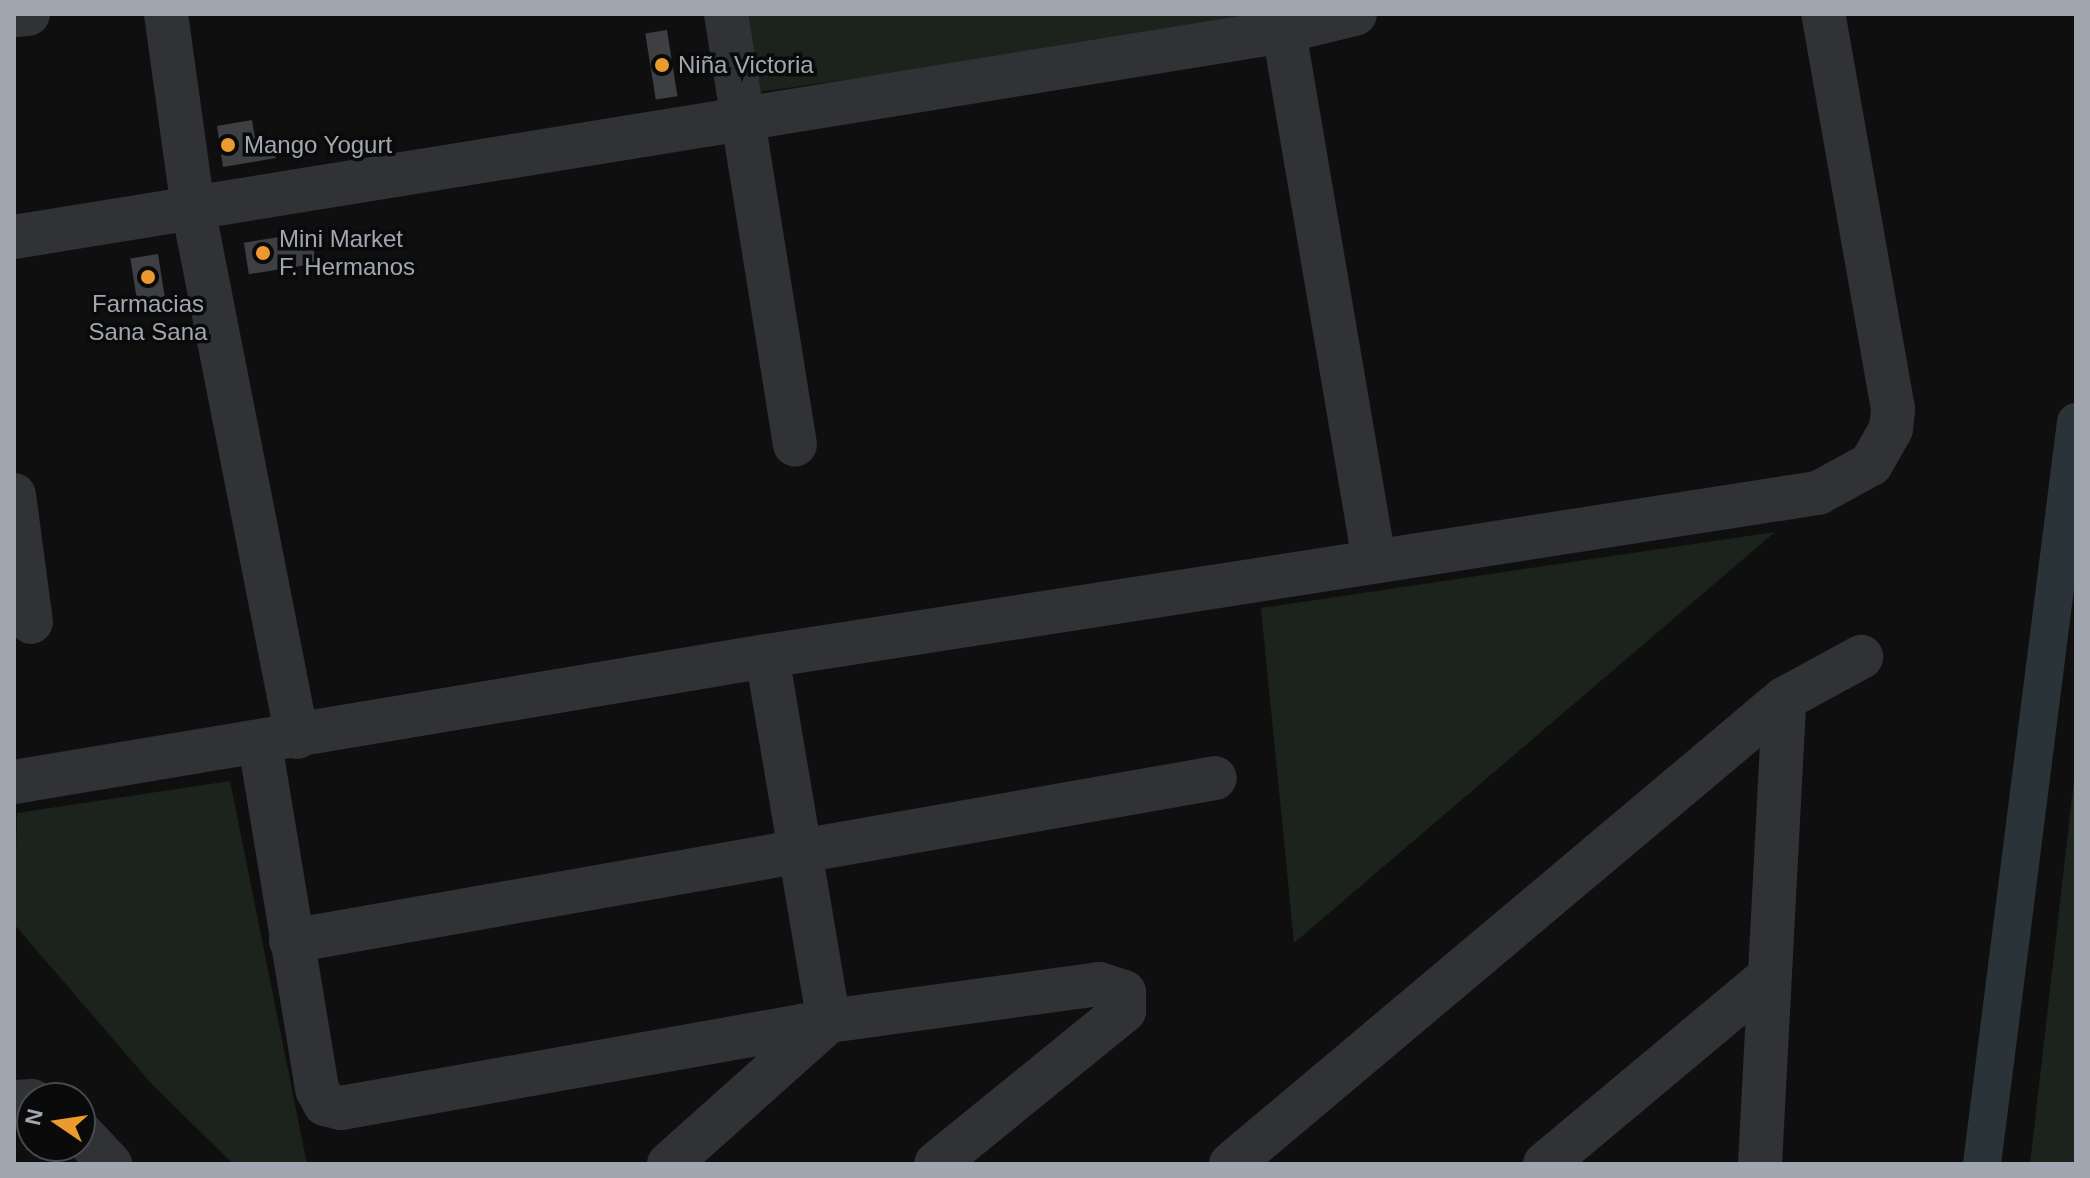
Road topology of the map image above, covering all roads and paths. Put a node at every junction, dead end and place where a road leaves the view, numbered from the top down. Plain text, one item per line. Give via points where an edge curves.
1 (28, 14) edge
2 (166, 14) edge
3 (726, 14) edge
4 (1355, 14) edge
5 (1823, 14) edge
6 (14, 15) edge
7 (1282, 23) edge
8 (743, 120) junction
9 (193, 208) junction
10 (14, 237) edge
11 (795, 444) dead end
12 (14, 495) edge
13 (1374, 560) junction
14 (31, 622) dead end
15 (767, 656) junction
16 (1861, 657) dead end
17 (1784, 699) junction
18 (279, 741) junction
19 (1215, 778) dead end
20 (14, 782) edge
21 (800, 853) junction
22 (291, 941) junction
23 (1770, 976) junction
24 (829, 1021) junction
25 (96, 1149) edge
26 (1552, 1161) edge
27 (110, 1164) edge
28 (669, 1164) edge
29 (936, 1164) edge
30 (1231, 1164) edge
31 (1760, 1164) edge

1 - 6 street
2 - 9 street
3 - 8 street
4 - 7 street
5 - 13 street via 1893,409 1891,429 1871,464 1818,493 1771,504
7 - 8 street
7 - 13 street
8 - 9 street
8 - 11 street
9 - 10 street
9 - 18 street
12 - 14 street
13 - 15 street
15 - 18 street
15 - 21 street
16 - 17 street
17 - 23 street
17 - 30 street
18 - 20 street
18 - 22 street
19 - 21 street
21 - 22 street
21 - 24 street
22 - 24 street via 317,1089 333,1108
23 - 26 street
23 - 31 street
24 - 28 street
24 - 29 street via 1099,984 1124,992 1124,1011
25 - 27 street

